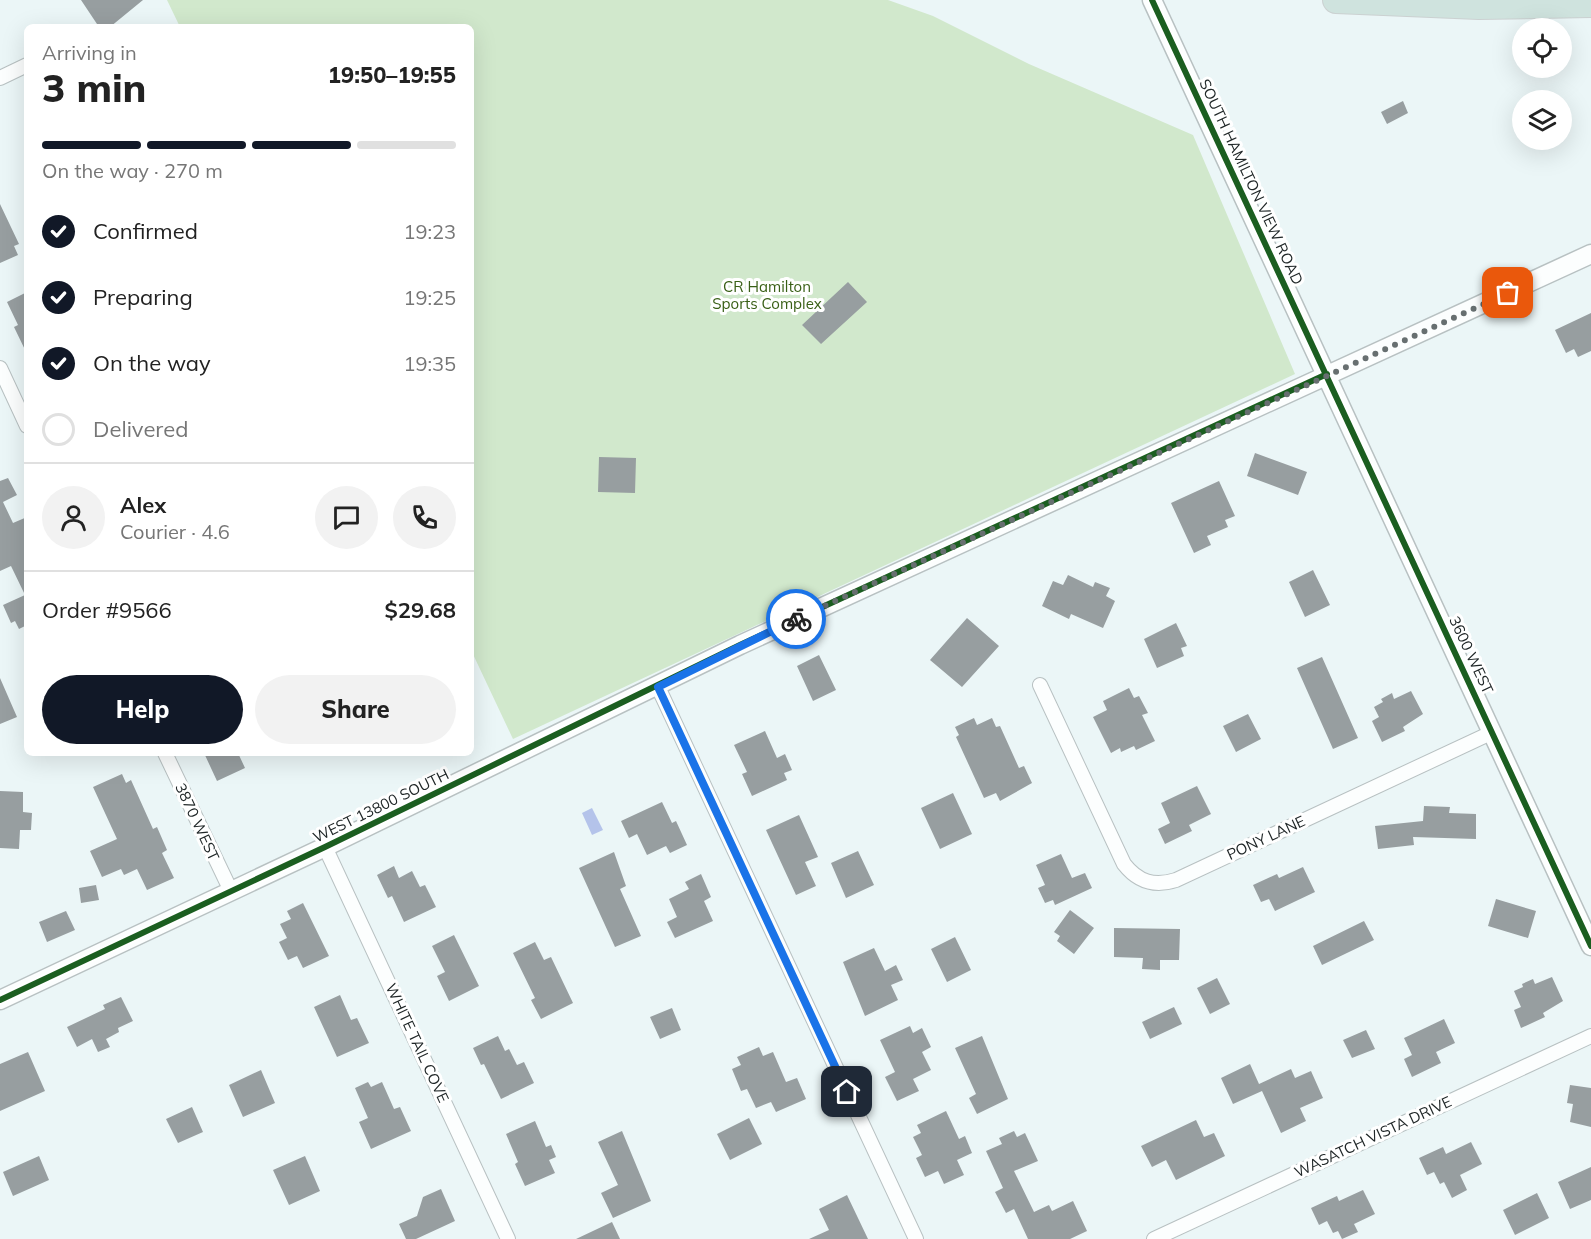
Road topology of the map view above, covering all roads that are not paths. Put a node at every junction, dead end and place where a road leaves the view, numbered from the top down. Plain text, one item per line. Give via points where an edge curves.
1 (1152, 0) edge
2 (1336, 0) edge
3 (1591, 4) edge
4 (24, 66) edge
5 (0, 78) edge
6 (1591, 254) edge
7 (0, 368) edge
8 (1327, 374) junction
9 (24, 420) edge
10 (1040, 685) dead end
11 (658, 687) junction
12 (1493, 732) junction
13 (166, 756) edge
14 (325, 847) junction
15 (231, 891) junction
16 (1591, 946) edge
17 (0, 1000) edge
18 (1591, 1036) edge
19 (507, 1239) edge
20 (916, 1239) edge
21 (1154, 1239) edge

1 - 8 street, SOUTH HAMILTON VIEW ROAD
2 - 3 highway via 1468,6
4 - 5 street
6 - 8 street, WEST 13800 SOUTH
7 - 9 street
8 - 11 street, WEST 13800 SOUTH via 751,640
8 - 12 street, 3600 WEST
10 - 12 street, PONY LANE via 1124,864 1145,882 1166,884
11 - 14 street, WEST 13800 SOUTH
11 - 20 street
12 - 16 street, 3600 WEST
13 - 15 street, 3870 WEST
14 - 15 street, WEST 13800 SOUTH
14 - 19 street, WHITE TAIL COVE
15 - 17 street, WEST 13800 SOUTH
18 - 21 street, WASATCH VISTA DRIVE

